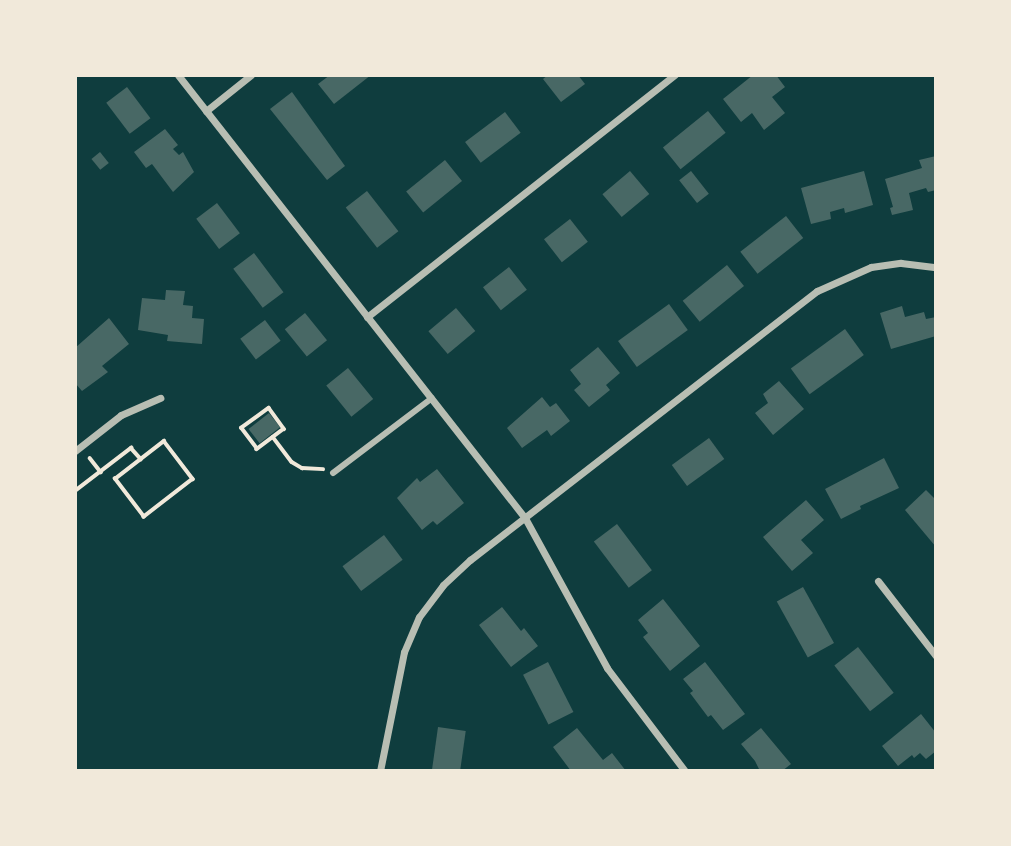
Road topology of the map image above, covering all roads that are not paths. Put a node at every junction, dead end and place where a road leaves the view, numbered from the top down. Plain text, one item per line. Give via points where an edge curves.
1 (178, 75) edge
2 (251, 75) edge
3 (675, 75) edge
4 (206, 111) junction
5 (936, 267) edge
6 (367, 317) junction
7 (160, 398) dead end
8 (432, 398) junction
9 (75, 451) edge
10 (333, 473) road end
11 (525, 518) junction
12 (878, 581) dead end
13 (936, 656) edge
14 (380, 771) edge
15 (685, 771) edge

1 - 4 street
2 - 4 street
3 - 6 street
4 - 6 street
5 - 11 street via 901,263 871,267 817,291
6 - 8 street
7 - 9 street via 121,415
8 - 10 street
8 - 11 street
11 - 14 street via 443,586 419,617 404,652
11 - 15 street via 607,668
12 - 13 street

